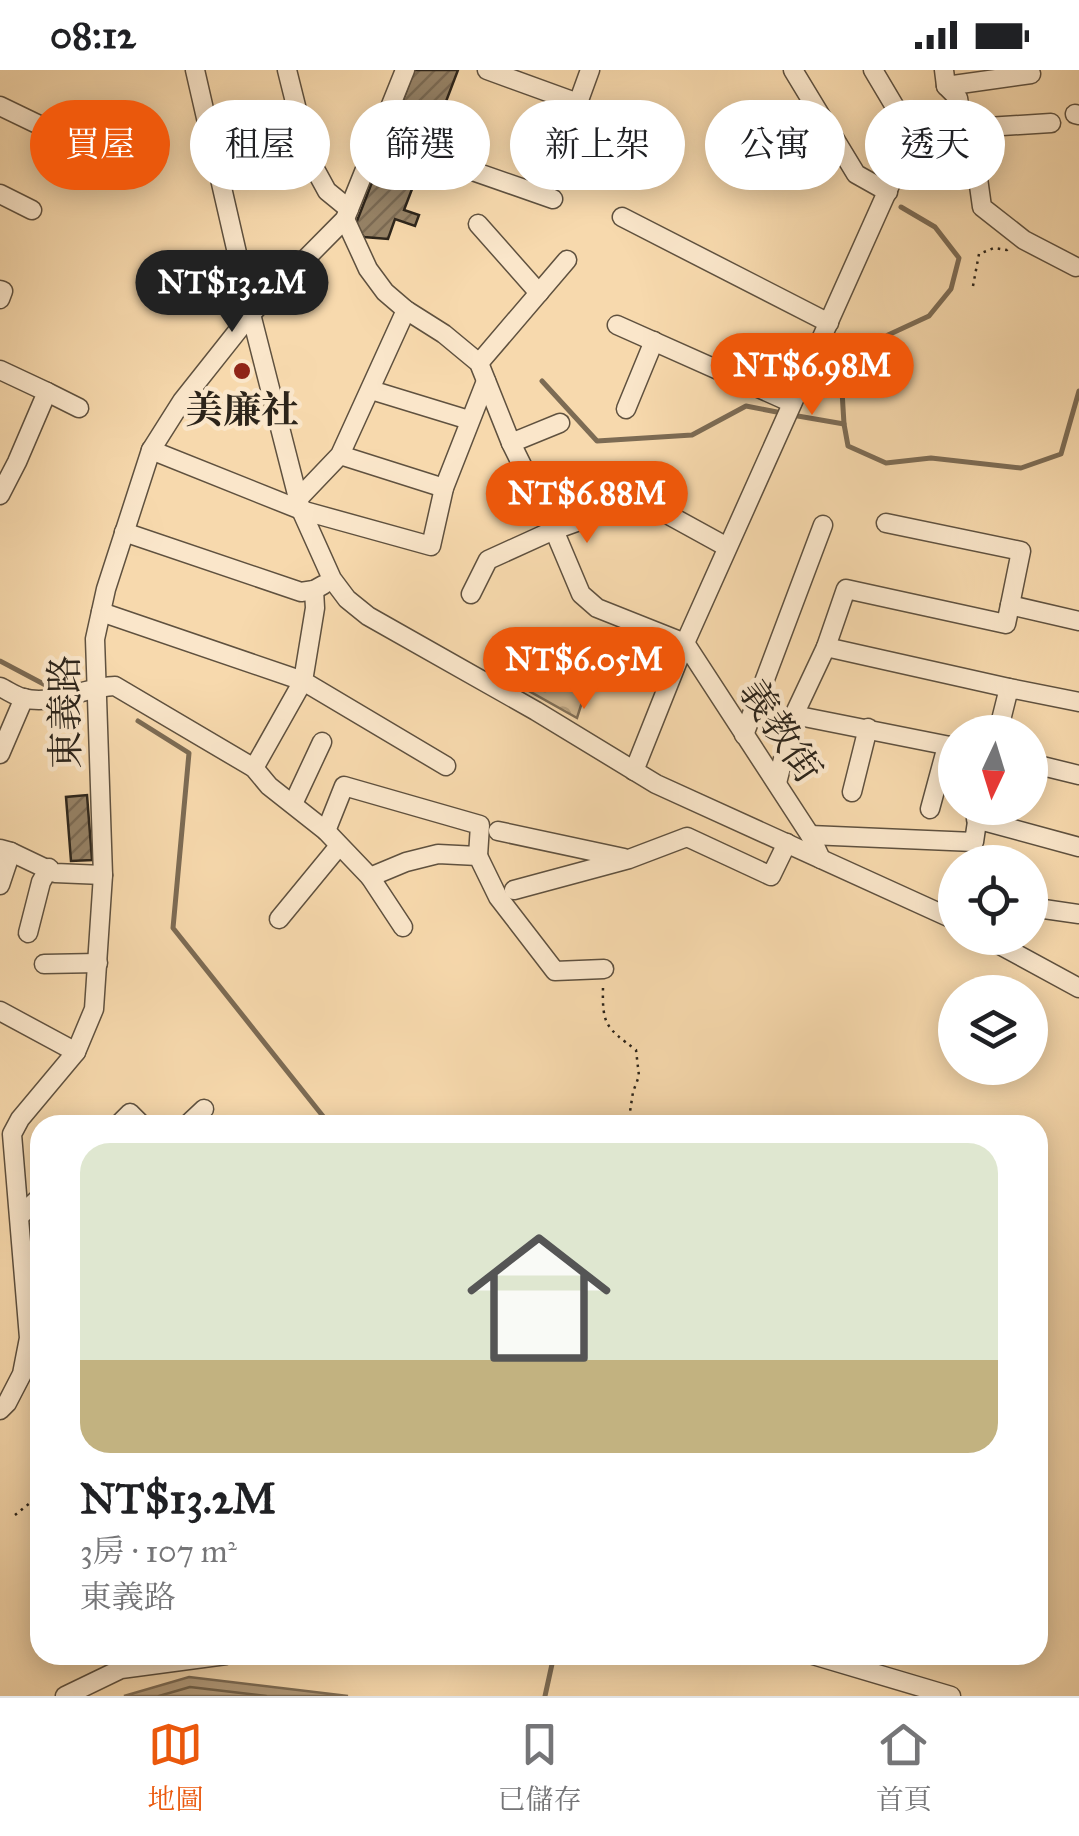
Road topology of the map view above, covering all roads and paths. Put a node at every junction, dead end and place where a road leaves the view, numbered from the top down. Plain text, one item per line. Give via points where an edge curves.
1 (195, 70) edge
2 (287, 70) edge
3 (405, 70) edge
4 (590, 70) edge
5 (793, 70) edge
6 (873, 70) edge
7 (500, 72) edge
8 (1031, 74) dead end
9 (945, 78) edge
10 (393, 100) edge
11 (891, 100) edge
12 (959, 100) edge
13 (0, 106) edge
14 (30, 120) edge
15 (1050, 124) dead end
16 (1005, 127) edge
17 (490, 177) edge
18 (357, 190) edge
19 (979, 190) edge
20 (888, 192) joint
21 (0, 194) edge
22 (552, 199) dead end
23 (32, 210) dead end
24 (347, 214) junction
25 (622, 217) dead end
26 (478, 224) dead end
27 (1016, 234) junction
28 (567, 260) dead end
29 (1076, 268) dead end
30 (973, 286) dead end
31 (539, 293) junction
32 (406, 310) junction
33 (251, 314) junction
34 (829, 323) junction
35 (617, 325) dead end
36 (654, 341) junction
37 (0, 370) edge
38 (482, 372) junction
39 (370, 390) junction
40 (47, 392) junction
41 (792, 403) junction
42 (78, 408) dead end
43 (626, 410) dead end
44 (468, 420) junction
45 (560, 423) dead end
46 (510, 443) junction
47 (152, 450) junction
48 (340, 456) junction
49 (8, 459) edge
50 (444, 488) junction
51 (0, 495) edge
52 (299, 504) junction
53 (886, 523) dead end
54 (823, 525) dead end
55 (554, 530) junction
56 (124, 532) junction
57 (727, 547) junction
58 (332, 579) junction
59 (314, 590) junction
60 (470, 594) dead end
61 (1010, 605) junction
62 (101, 612) junction
63 (1079, 621) edge
64 (685, 642) junction
65 (826, 646) junction
66 (303, 681) junction
67 (0, 686) edge
68 (96, 686) junction
69 (1009, 688) junction
70 (24, 698) junction
71 (1079, 702) edge
72 (794, 715) junction
73 (1002, 715) edge
74 (868, 728) junction
75 (744, 736) junction
76 (322, 742) dead end
77 (938, 743) edge
78 (0, 754) edge
79 (446, 766) dead end
80 (1048, 767) edge
81 (254, 768) junction
82 (634, 771) junction
83 (1079, 775) edge
84 (776, 782) junction
85 (938, 784) edge
86 (852, 792) dead end
87 (292, 804) junction
88 (930, 808) dead end
89 (976, 825) edge
90 (1014, 825) edge
91 (326, 831) junction
92 (498, 831) dead end
93 (810, 835) junction
94 (787, 843) junction
95 (340, 846) junction
96 (1079, 847) edge
97 (6, 851) edge
98 (478, 856) junction
99 (821, 858) junction
100 (629, 860) junction
101 (49, 868) junction
102 (103, 874) junction
103 (370, 878) junction
104 (0, 886) edge
105 (514, 890) dead end
106 (936, 910) edge
107 (1048, 910) edge
108 (1079, 914) edge
109 (279, 919) dead end
110 (403, 927) dead end
111 (28, 932) dead end
112 (1018, 955) edge
113 (98, 962) junction
114 (44, 964) dead end
115 (604, 969) joint
116 (1079, 988) edge
117 (0, 1011) edge
118 (76, 1052) junction
119 (204, 1109) dead end
120 (197, 1115) edge
121 (629, 1115) edge
122 (6, 1137) edge
123 (30, 1206) edge
124 (20, 1216) junction
125 (0, 1410) edge
126 (30, 1503) edge
127 (15, 1516) dead end
128 (145, 1665) edge
129 (846, 1665) edge
130 (65, 1696) edge
131 (950, 1696) edge

1 - 33 street
2 - 24 street via 309,158
3 - 10 street, 東義路
4 - 7 street via 578,103
5 - 20 street via 856,174
6 - 11 street
8 - 9 street
9 - 12 street
13 - 14 street
15 - 16 street
17 - 22 street
18 - 24 street, 東義路
19 - 27 street via 982,208
20 - 34 street
21 - 23 street
24 - 32 street via 368,269
24 - 33 street, 東義路
25 - 34 street
26 - 31 street
27 - 29 street
27 - 30 path via 1006,250 979,254
28 - 31 street
31 - 38 street
32 - 38 street via 444,334
32 - 39 street
33 - 47 street, 東義路
33 - 52 street
34 - 41 street
35 - 36 street
36 - 41 street
36 - 43 street
37 - 40 street
38 - 44 street
38 - 46 street
39 - 44 street
39 - 48 street
40 - 42 street
40 - 49 street
41 - 57 street
44 - 50 street
45 - 46 street
46 - 55 street
47 - 52 street
47 - 56 street, 東義路
48 - 50 street
48 - 52 street
49 - 51 street
50 - 52 street via 430,546
52 - 58 street
53 - 61 street via 1021,551
54 - 75 street
55 - 57 street via 647,503
55 - 60 street via 488,560
55 - 64 street via 581,594 597,608
56 - 59 street via 301,592
56 - 62 street, 東義路
57 - 64 street
58 - 59 street
58 - 82 street via 368,616
59 - 66 street
61 - 63 street
61 - 65 street via 1006,624 846,588
62 - 66 street
62 - 68 street, 東義路
64 - 75 street, 義教街
64 - 82 street
65 - 69 street
65 - 72 street
66 - 79 street
66 - 81 street
67 - 70 street
68 - 70 street via 62,698
68 - 81 street via 115,686
68 - 102 street, 東義路
69 - 71 street
69 - 73 street
70 - 78 street
72 - 74 street
72 - 84 street
74 - 77 street
74 - 86 street
75 - 84 street, 義教街
76 - 87 street
80 - 83 street
81 - 87 street
82 - 94 street
84 - 93 street, 義教街
85 - 88 street
87 - 91 street
89 - 93 street via 974,842
90 - 96 street
91 - 95 street
91 - 98 street via 344,786 480,825
92 - 100 street
93 - 99 street, 義教街
94 - 99 street
94 - 100 street via 771,876 687,837
95 - 103 street
95 - 109 street
97 - 101 street
97 - 104 street
98 - 103 street via 438,854
98 - 115 street via 498,897 555,971
99 - 106 street
100 - 105 street
101 - 102 street
101 - 111 street
102 - 113 street, 東義路
103 - 110 street
107 - 108 street
112 - 116 street
113 - 114 street
113 - 118 street, 東義路 via 94,1009
115 - 121 path via 602,1010 610,1030 636,1050 639,1076
117 - 118 street
118 - 122 street, 東義路
119 - 120 street
122 - 124 street, 東義路
123 - 124 street
124 - 125 street, 東義路 via 29,1338 22,1374
126 - 127 path
128 - 130 street via 121,1668
129 - 131 street

